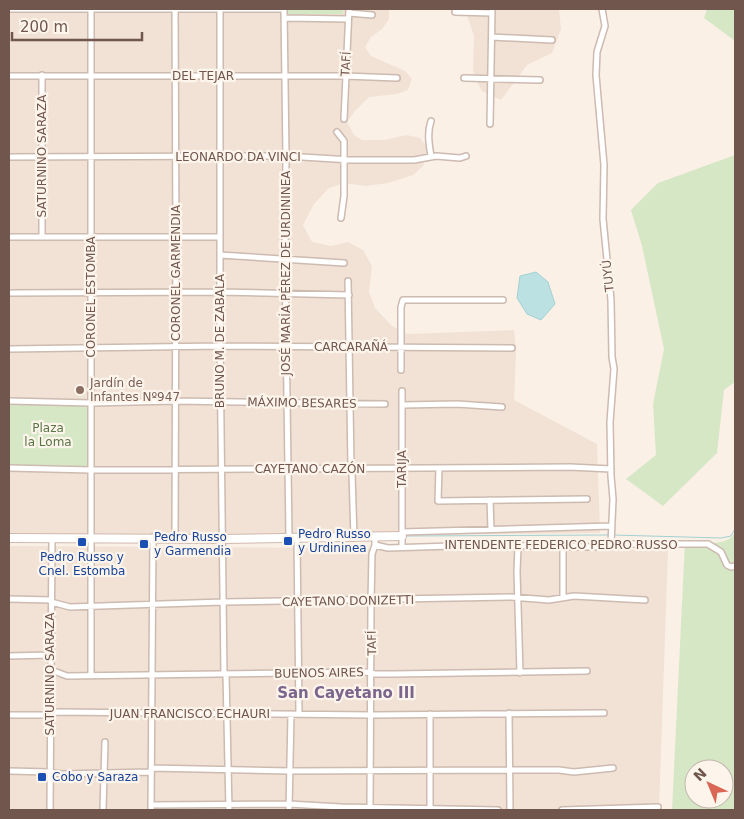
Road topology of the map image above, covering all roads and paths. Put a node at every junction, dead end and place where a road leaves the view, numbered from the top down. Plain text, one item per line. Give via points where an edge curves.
1 (9, 9) edge
2 (91, 9) edge
3 (175, 9) edge
4 (220, 9) edge
5 (284, 9) edge
6 (602, 9) edge
7 (492, 11) edge
8 (455, 12) dead end
9 (349, 14) edge
10 (372, 15) dead end
11 (285, 18) junction
12 (492, 37) junction
13 (552, 40) dead end
14 (42, 75) junction
15 (91, 75) junction
16 (175, 75) junction
17 (9, 76) edge
18 (220, 76) junction
19 (284, 76) junction
20 (345, 76) junction
21 (397, 78) dead end
22 (464, 78) dead end
23 (491, 79) junction
24 (540, 80) dead end
25 (344, 119) dead end
26 (431, 120) dead end
27 (490, 124) dead end
28 (337, 132) dead end
29 (9, 156) edge
30 (91, 156) junction
31 (175, 156) junction
32 (220, 156) junction
33 (286, 156) junction
34 (432, 156) junction
35 (466, 156) dead end
36 (41, 157) junction
37 (344, 159) junction
38 (341, 218) dead end
39 (9, 237) edge
40 (42, 237) junction
41 (92, 237) junction
42 (220, 237) junction
43 (176, 238) junction
44 (220, 255) junction
45 (285, 259) junction
46 (344, 263) dead end
47 (348, 281) dead end
48 (176, 292) junction
49 (220, 292) junction
50 (9, 293) edge
51 (91, 293) junction
52 (286, 294) junction
53 (349, 295) junction
54 (503, 300) dead end
55 (220, 346) junction
56 (176, 347) junction
57 (286, 347) junction
58 (91, 348) junction
59 (349, 348) junction
60 (401, 348) junction
61 (512, 348) dead end
62 (9, 349) edge
63 (401, 370) dead end
64 (402, 391) dead end
65 (9, 401) edge
66 (175, 401) junction
67 (221, 402) junction
68 (91, 403) junction
69 (286, 403) junction
70 (350, 404) junction
71 (385, 404) dead end
72 (402, 405) junction
73 (502, 408) dead end
74 (9, 468) edge
75 (351, 468) junction
76 (402, 468) junction
77 (439, 468) junction
78 (175, 469) junction
79 (221, 469) junction
80 (287, 469) junction
81 (611, 469) junction
82 (91, 470) junction
83 (587, 499) dead end
84 (490, 500) junction
85 (611, 526) junction
86 (491, 529) junction
87 (402, 534) junction
88 (90, 537) junction
89 (175, 537) junction
90 (9, 538) edge
91 (52, 538) junction
92 (152, 538) junction
93 (293, 538) junction
94 (354, 538) junction
95 (611, 538) junction
96 (222, 539) junction
97 (375, 541) junction
98 (402, 546) junction
99 (518, 546) junction
100 (563, 546) junction
101 (735, 566) edge
102 (518, 597) junction
103 (564, 597) junction
104 (9, 599) edge
105 (645, 600) dead end
106 (51, 601) junction
107 (371, 601) junction
108 (223, 602) junction
109 (299, 602) junction
110 (152, 605) junction
111 (90, 607) junction
112 (51, 655) junction
113 (9, 656) edge
114 (51, 670) junction
115 (587, 672) dead end
116 (300, 673) junction
117 (372, 673) junction
118 (520, 673) junction
119 (152, 674) junction
120 (225, 674) junction
121 (91, 675) junction
122 (509, 713) junction
123 (604, 713) dead end
124 (50, 714) junction
125 (152, 714) junction
126 (291, 714) junction
127 (299, 714) junction
128 (430, 714) junction
129 (9, 715) edge
130 (227, 715) junction
131 (372, 715) junction
132 (105, 742) dead end
133 (612, 768) dead end
134 (229, 769) junction
135 (428, 769) junction
136 (151, 770) junction
137 (370, 770) junction
138 (510, 770) junction
139 (9, 771) edge
140 (290, 771) junction
141 (50, 772) junction
142 (104, 773) junction
143 (229, 803) junction
144 (289, 807) edge
145 (658, 807) dead end
146 (151, 808) edge
147 (370, 808) edge
148 (430, 809) edge
149 (50, 810) edge
150 (103, 810) edge
151 (229, 810) edge
152 (498, 810) edge
153 (510, 810) edge
154 (562, 810) edge

1 - 2 street
2 - 3 street
2 - 15 street, CORONEL ESTOMBA
3 - 4 street
3 - 16 street, CORONEL GARMENDIA
4 - 5 street
4 - 18 street, BRUNO M. DE ZABALA
5 - 11 street, JOSÉ MARÍA PÉREZ DE URDININEA
6 - 81 street, TUYÚ via 604,26 597,52 596,75 614,369
7 - 8 street
7 - 12 street
9 - 10 street
9 - 11 street
9 - 20 street, TAFÍ
11 - 19 street, JOSÉ MARÍA PÉREZ DE URDININEA
12 - 13 street
12 - 23 street
14 - 15 street, DEL TEJAR
14 - 17 street, DEL TEJAR
14 - 36 street, SATURNINO SARAZA
15 - 16 street, DEL TEJAR
15 - 30 street, CORONEL ESTOMBA
16 - 18 street, DEL TEJAR
16 - 31 street, CORONEL GARMENDIA
18 - 19 street, DEL TEJAR
18 - 32 street, BRUNO M. DE ZABALA
19 - 20 street, DEL TEJAR
19 - 33 street, JOSÉ MARÍA PÉREZ DE URDININEA
20 - 21 street, DEL TEJAR
20 - 25 street, TAFÍ
22 - 23 street
23 - 24 street
23 - 27 street
26 - 34 street via 428,141
28 - 37 street via 344,141
29 - 36 street, LEONARDO DA VINCI
30 - 31 street, LEONARDO DA VINCI
30 - 36 street, LEONARDO DA VINCI
30 - 41 street, CORONEL ESTOMBA
31 - 32 street, LEONARDO DA VINCI
31 - 43 street, CORONEL GARMENDIA
32 - 33 street, LEONARDO DA VINCI
32 - 42 street, BRUNO M. DE ZABALA
33 - 37 street, LEONARDO DA VINCI
33 - 45 street, JOSÉ MARÍA PÉREZ DE URDININEA
34 - 35 street, LEONARDO DA VINCI
34 - 37 street, LEONARDO DA VINCI via 414,160
36 - 40 street, SATURNINO SARAZA
37 - 38 street
39 - 40 street
40 - 41 street
41 - 43 street
41 - 51 street, CORONEL ESTOMBA
42 - 43 street
42 - 44 street, BRUNO M. DE ZABALA
43 - 48 street, CORONEL GARMENDIA
44 - 45 street
44 - 49 street, BRUNO M. DE ZABALA
45 - 46 street
45 - 52 street, JOSÉ MARÍA PÉREZ DE URDININEA
47 - 53 street
48 - 49 street
48 - 51 street
48 - 56 street, CORONEL GARMENDIA
49 - 52 street
49 - 55 street, BRUNO M. DE ZABALA
50 - 51 street
51 - 58 street, CORONEL ESTOMBA
52 - 53 street
52 - 57 street, JOSÉ MARÍA PÉREZ DE URDININEA
53 - 59 street
54 - 60 street via 403,300
55 - 56 street, CARCARAÑÁ
55 - 57 street, CARCARAÑÁ
55 - 67 street, BRUNO M. DE ZABALA
56 - 58 street, CARCARAÑÁ
56 - 66 street, CORONEL GARMENDIA
57 - 59 street, CARCARAÑÁ
57 - 69 street, JOSÉ MARÍA PÉREZ DE URDININEA
58 - 62 street, CARCARAÑÁ
58 - 68 street, CORONEL ESTOMBA
59 - 60 street, CARCARAÑÁ
59 - 70 street
60 - 61 street, CARCARAÑÁ
60 - 63 street
64 - 72 street, TARIJA
65 - 68 street, MÁXIMO BESARES
66 - 67 street, MÁXIMO BESARES
66 - 68 street, MÁXIMO BESARES
66 - 78 street, CORONEL GARMENDIA
67 - 69 street, MÁXIMO BESARES
67 - 79 street, BRUNO M. DE ZABALA
68 - 82 street, CORONEL ESTOMBA
69 - 70 street, MÁXIMO BESARES
69 - 80 street, JOSÉ MARÍA PÉREZ DE URDININEA
70 - 71 street, MÁXIMO BESARES
70 - 75 street
72 - 73 street via 457,404
72 - 76 street, TARIJA
74 - 82 street, CAYETANO CAZÓN
75 - 76 street, CAYETANO CAZÓN
75 - 80 street, CAYETANO CAZÓN
75 - 94 street
76 - 77 street, CAYETANO CAZÓN
76 - 87 street, TARIJA
77 - 81 street, CAYETANO CAZÓN
77 - 84 street via 438,501
78 - 79 street, CAYETANO CAZÓN
78 - 82 street, CAYETANO CAZÓN
78 - 89 street, CORONEL GARMENDIA
79 - 80 street, CAYETANO CAZÓN
79 - 96 street, BRUNO M. DE ZABALA
80 - 93 street, JOSÉ MARÍA PÉREZ DE URDININEA
81 - 85 street, TUYÚ
82 - 88 street, CORONEL ESTOMBA
83 - 84 street
84 - 86 street
85 - 86 street
85 - 95 street, TUYÚ
86 - 87 street
87 - 97 street, INTENDENTE FEDERICO PEDRO RUSSO
87 - 98 street, TARIJA
88 - 91 street, INTENDENTE FEDERICO PEDRO RUSSO
88 - 92 street, INTENDENTE FEDERICO PEDRO RUSSO
88 - 111 street, CORONEL ESTOMBA
89 - 92 street, INTENDENTE FEDERICO PEDRO RUSSO
89 - 96 street, INTENDENTE FEDERICO PEDRO RUSSO
90 - 91 street, INTENDENTE FEDERICO PEDRO RUSSO
91 - 106 street, SATURNINO SARAZA
92 - 110 street
93 - 94 street, INTENDENTE FEDERICO PEDRO RUSSO
93 - 96 street, INTENDENTE FEDERICO PEDRO RUSSO
93 - 109 street, JOSÉ MARÍA PÉREZ DE URDININEA
94 - 97 street, INTENDENTE FEDERICO PEDRO RUSSO
95 - 100 street, INTENDENTE FEDERICO PEDRO RUSSO via 594,547
95 - 101 street, INTENDENTE FEDERICO PEDRO RUSSO via 708,544 721,552 727,565
96 - 108 street, BRUNO M. DE ZABALA
97 - 98 street, INTENDENTE FEDERICO PEDRO RUSSO via 388,548
97 - 107 street, TAFÍ
98 - 99 street, INTENDENTE FEDERICO PEDRO RUSSO
99 - 100 street, INTENDENTE FEDERICO PEDRO RUSSO
99 - 102 street
100 - 103 street
102 - 103 street, CAYETANO DONIZETTI via 549,600
102 - 107 street, CAYETANO DONIZETTI
102 - 118 street
103 - 105 street, CAYETANO DONIZETTI
104 - 106 street, CAYETANO DONIZETTI
106 - 111 street, CAYETANO DONIZETTI via 70,607
106 - 112 street, SATURNINO SARAZA
107 - 109 street, CAYETANO DONIZETTI
107 - 117 street, TAFÍ
108 - 109 street, CAYETANO DONIZETTI
108 - 110 street, CAYETANO DONIZETTI
108 - 120 street, BRUNO M. DE ZABALA
109 - 116 street, JOSÉ MARÍA PÉREZ DE URDININEA
110 - 111 street, CAYETANO DONIZETTI
110 - 119 street
111 - 121 street, CORONEL ESTOMBA
112 - 113 street
112 - 114 street, SATURNINO SARAZA
114 - 121 street, BUENOS AIRES via 67,676
114 - 124 street, SATURNINO SARAZA
115 - 118 street, BUENOS AIRES
116 - 117 street, BUENOS AIRES
116 - 120 street, BUENOS AIRES
116 - 127 street, JOSÉ MARÍA PÉREZ DE URDININEA
117 - 118 street, BUENOS AIRES
117 - 131 street, TAFÍ
119 - 120 street, BUENOS AIRES
119 - 121 street, BUENOS AIRES
119 - 125 street
120 - 130 street
122 - 123 street, JUAN FRANCISCO ECHAURI
122 - 128 street, JUAN FRANCISCO ECHAURI
122 - 138 street
124 - 125 street, JUAN FRANCISCO ECHAURI
124 - 129 street, JUAN FRANCISCO ECHAURI
124 - 141 street, SATURNINO SARAZA
125 - 130 street, JUAN FRANCISCO ECHAURI
125 - 136 street
126 - 127 street, JUAN FRANCISCO ECHAURI
126 - 130 street, JUAN FRANCISCO ECHAURI
126 - 140 street
127 - 131 street, JUAN FRANCISCO ECHAURI
128 - 131 street, JUAN FRANCISCO ECHAURI
128 - 135 street
130 - 134 street
131 - 137 street, TAFÍ
132 - 142 street
133 - 138 street via 574,772
134 - 136 street
134 - 140 street
134 - 143 street
135 - 137 street
135 - 138 street
135 - 148 street
136 - 142 street
136 - 146 street
137 - 140 street
137 - 147 street, TAFÍ
138 - 153 street
139 - 141 street
140 - 144 street
141 - 142 street
141 - 149 street, SATURNINO SARAZA
142 - 150 street
143 - 144 street
143 - 146 street
143 - 151 street
144 - 147 street
145 - 154 street
147 - 148 street
148 - 152 street

